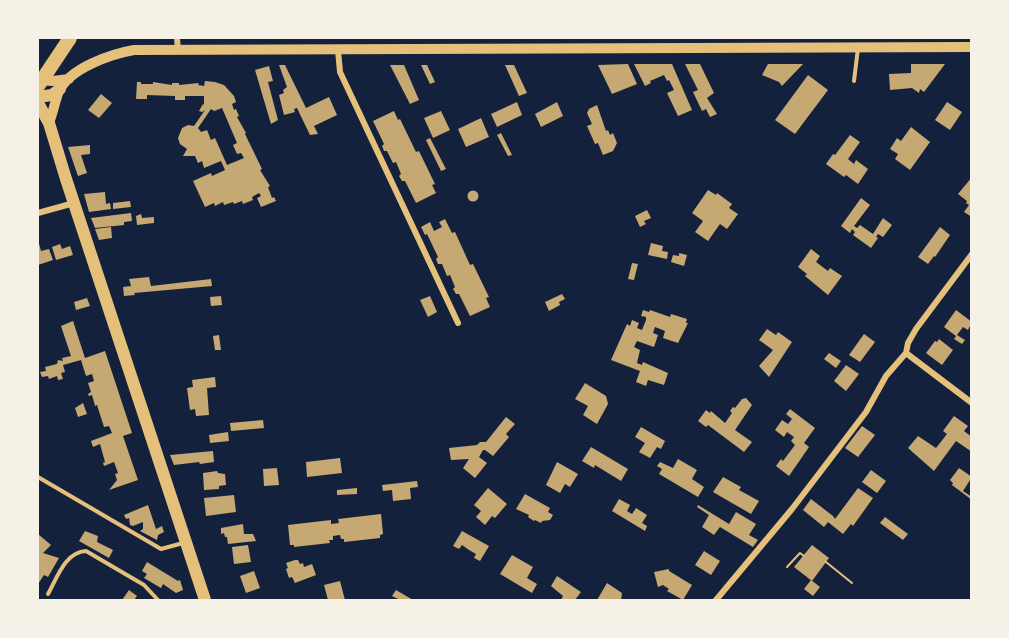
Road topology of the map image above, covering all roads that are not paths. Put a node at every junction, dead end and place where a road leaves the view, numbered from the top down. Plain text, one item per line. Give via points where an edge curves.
1 (70, 38) edge
2 (177, 38) edge
3 (858, 47) junction
4 (972, 47) edge
5 (178, 50) junction
6 (338, 50) junction
7 (69, 79) junction
8 (38, 80) edge
9 (854, 81) dead end
10 (38, 86) edge
11 (60, 89) junction
12 (38, 97) edge
13 (38, 103) edge
14 (49, 123) junction
15 (74, 203) junction
16 (38, 213) edge
17 (972, 254) edge
18 (458, 323) dead end
19 (906, 354) junction
20 (972, 403) edge
21 (38, 477) edge
22 (186, 542) junction
23 (48, 594) dead end
24 (158, 600) edge
25 (205, 600) edge
26 (716, 600) edge

1 - 10 highway
2 - 5 street
3 - 4 main road
3 - 6 main road
3 - 9 lane
5 - 6 main road
5 - 7 main road via 115,53
6 - 18 street via 340,72
7 - 8 main road
7 - 11 main road
11 - 12 main road
11 - 14 main road
13 - 14 main road
14 - 15 main road
15 - 16 street
15 - 22 main road
17 - 19 street via 916,329
19 - 20 street
19 - 26 street via 886,376 866,412 792,509
21 - 22 lane via 161,549
22 - 25 main road
23 - 24 lane via 68,560 87,552 144,585

